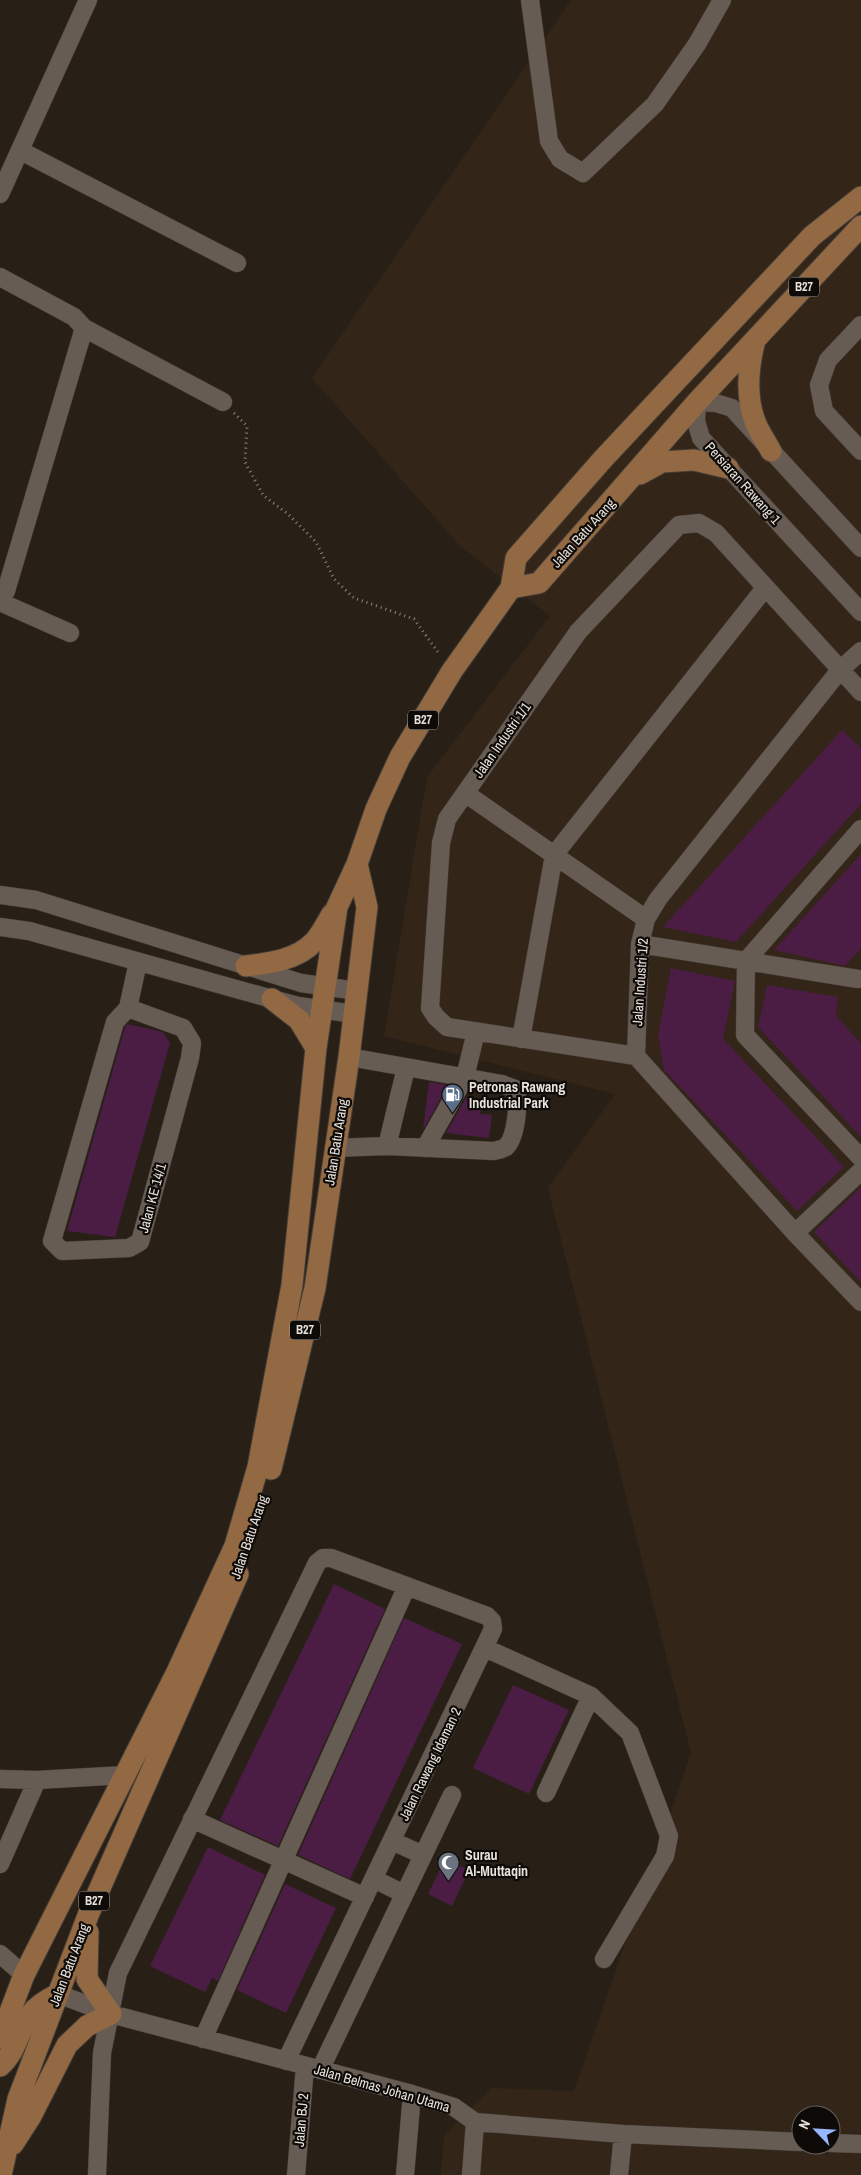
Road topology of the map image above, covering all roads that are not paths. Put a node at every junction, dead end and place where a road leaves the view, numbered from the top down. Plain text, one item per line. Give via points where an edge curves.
1 (88, 0) edge
2 (530, 0) edge
3 (722, 0) edge
4 (21, 151) junction
5 (0, 194) edge
6 (861, 197) edge
7 (861, 226) edge
8 (237, 263) dead end
9 (0, 277) edge
10 (861, 325) edge
11 (84, 328) junction
12 (755, 340) junction
13 (703, 351) junction
14 (223, 402) road end
15 (698, 402) junction
16 (646, 412) junction
17 (771, 451) junction
18 (861, 451) edge
19 (728, 468) junction
20 (631, 479) junction
21 (861, 548) edge
22 (511, 588) junction
23 (765, 588) junction
24 (0, 597) edge
25 (0, 602) edge
26 (861, 612) edge
27 (70, 633) dead end
28 (861, 651) edge
29 (840, 670) junction
30 (861, 692) edge
31 (465, 793) junction
32 (861, 829) edge
33 (554, 854) junction
34 (357, 864) junction
35 (0, 895) edge
36 (336, 907) junction
37 (646, 919) junction
38 (0, 927) edge
39 (640, 944) junction
40 (746, 960) junction
41 (138, 962) junction
42 (246, 966) junction
43 (860, 983) edge
44 (324, 986) junction
45 (357, 991) junction
46 (272, 999) junction
47 (128, 1008) junction
48 (321, 1009) junction
49 (354, 1014) junction
50 (476, 1032) junction
51 (521, 1039) junction
52 (316, 1048) junction
53 (636, 1056) junction
54 (349, 1057) junction
55 (406, 1068) junction
56 (465, 1078) junction
57 (387, 1146) junction
58 (334, 1148) junction
59 (425, 1148) junction
60 (861, 1158) edge
61 (861, 1172) edge
62 (795, 1233) junction
63 (861, 1302) edge
64 (407, 1586) junction
65 (485, 1648) junction
66 (591, 1696) junction
67 (125, 1776) junction
68 (0, 1779) edge
69 (37, 1780) junction
70 (546, 1793) dead end
71 (452, 1795) dead end
72 (192, 1819) junction
73 (392, 1841) junction
74 (423, 1855) junction
75 (283, 1860) junction
76 (0, 1864) edge
77 (374, 1879) junction
78 (404, 1894) junction
79 (365, 1897) junction
80 (89, 1913) junction
81 (0, 1954) edge
82 (604, 1959) dead end
83 (24, 1975) junction
84 (58, 1994) junction
85 (111, 2014) junction
86 (0, 2038) edge
87 (203, 2039) junction
88 (286, 2061) junction
89 (0, 2066) edge
90 (313, 2068) junction
91 (412, 2094) junction
92 (475, 2122) junction
93 (623, 2134) junction
94 (791, 2142) edge
95 (841, 2143) edge
96 (861, 2144) edge
97 (3, 2166) edge
98 (97, 2175) edge
99 (296, 2175) edge
100 (405, 2175) edge
101 (471, 2175) edge
102 (619, 2175) edge

1 - 4 street
2 - 3 street via 549,141 560,160 583,173 655,104 697,44
4 - 5 street
4 - 8 street
6 - 13 main road via 812,236
7 - 12 main road, Jalan Batu Arang / B27
9 - 11 street via 74,317
10 - 18 street via 828,360 819,385 824,411
11 - 14 street
11 - 24 street via 6,592
12 - 15 main road, Jalan Batu Arang / B27
12 - 17 main road via 748,367 750,400 756,423
13 - 15 main road
13 - 16 main road
15 - 16 main road via 673,400
15 - 17 street via 732,408
15 - 19 street, Persiaran Rawang 1 via 696,422 702,438
15 - 20 main road, Jalan Batu Arang / B27
16 - 22 main road via 516,558
17 - 21 street
19 - 20 main road via 694,460 662,462
19 - 26 street, Persiaran Rawang 1
20 - 22 main road, Jalan Batu Arang / B27 via 539,583
22 - 34 main road, Jalan Batu Arang / B27 via 452,671 400,757 376,809
23 - 29 street, Jalan Industri 1/1
23 - 31 street, Jalan Industri 1/1 via 716,532 699,523 679,525 578,632
23 - 33 street
25 - 27 street
28 - 29 street, Jalan Industri 1/2
29 - 30 street, Jalan Industri 1/1
29 - 37 street, Jalan Industri 1/2 via 658,899
31 - 33 street
31 - 50 street, Jalan Industri 1/1 via 447,819 441,842 430,1008 448,1028
32 - 40 street
33 - 37 street
33 - 51 street
34 - 36 main road, Jalan Batu Arang / B27
34 - 45 main road, Jalan Batu Arang / B27 via 367,907
35 - 42 street via 36,900
36 - 42 main road via 315,940 298,954 280,962
36 - 44 main road, Jalan Batu Arang / B27
37 - 39 street, Jalan Industri 1/2
38 - 41 street via 29,931
39 - 40 street
39 - 53 street, Jalan Industri 1/2
40 - 43 street
40 - 60 street via 745,1035
41 - 46 street
41 - 47 street, Jalan KE 14/1
42 - 44 street via 301,983
44 - 45 street
44 - 48 main road, Jalan Batu Arang / B27
45 - 49 main road, Jalan Batu Arang / B27
46 - 48 street
46 - 52 main road via 299,1020
47 - 47 street, Jalan KE 14/1 via 183,1028 192,1043 190,1058 140,1242 129,1248 62,1251 52,1241 115,1022
48 - 49 street
48 - 52 main road, Jalan Batu Arang / B27
49 - 54 main road, Jalan Batu Arang / B27
50 - 51 street, Jalan Industri 1/1
50 - 56 street
51 - 53 street, Jalan Industri 1/1
52 - 67 main road, Jalan Batu Arang / B27 via 292,1285 258,1466 235,1546
53 - 62 street
54 - 55 street
54 - 58 main road, Jalan Batu Arang / B27
55 - 56 street
55 - 57 street
56 - 59 street
56 - 59 street via 516,1089 519,1098 512,1138 506,1147 494,1151
57 - 58 street
57 - 59 street
58 - 80 main road, Jalan Batu Arang / B27 via 315,1288 248,1548
61 - 62 street
62 - 63 street
64 - 65 street, Jalan Rawang Idaman 2 via 487,1616 493,1629
64 - 72 street, Jalan Rawang Idaman 2 via 331,1558 323,1558 317,1563
64 - 75 street
65 - 66 street
65 - 73 street, Jalan Rawang Idaman 2
66 - 70 street
66 - 82 street via 630,1732 669,1836 665,1856
67 - 69 street
67 - 83 main road, Jalan Batu Arang / B27
68 - 69 street
69 - 76 street
71 - 74 street
72 - 75 street
72 - 85 street via 118,1973
73 - 74 street
73 - 77 street, Jalan Rawang Idaman 2
74 - 78 street
75 - 79 street
75 - 87 street
77 - 78 street
77 - 79 street, Jalan Rawang Idaman 2
78 - 90 street
79 - 88 street, Jalan Rawang Idaman 2
80 - 84 main road, Jalan Batu Arang / B27
80 - 85 main road via 87,1979
81 - 83 street
83 - 86 main road, Jalan Batu Arang / B27
84 - 85 street, Jalan Belmas Johan Utama
84 - 89 main road via 42,2002 30,2015 10,2057
84 - 97 main road, Jalan Batu Arang / B27 via 18,2100
85 - 87 street, Jalan Belmas Johan Utama
85 - 97 main road via 87,2026 68,2045
85 - 98 street via 102,2053
87 - 88 street, Jalan Belmas Johan Utama
88 - 90 street, Jalan Belmas Johan Utama
90 - 91 street, Jalan Belmas Johan Utama
90 - 99 street, Jalan BJ 2
91 - 92 street, Jalan Belmas Johan Utama via 454,2107
91 - 100 street
92 - 93 street
92 - 101 street
93 - 94 street
93 - 102 street
95 - 96 street

